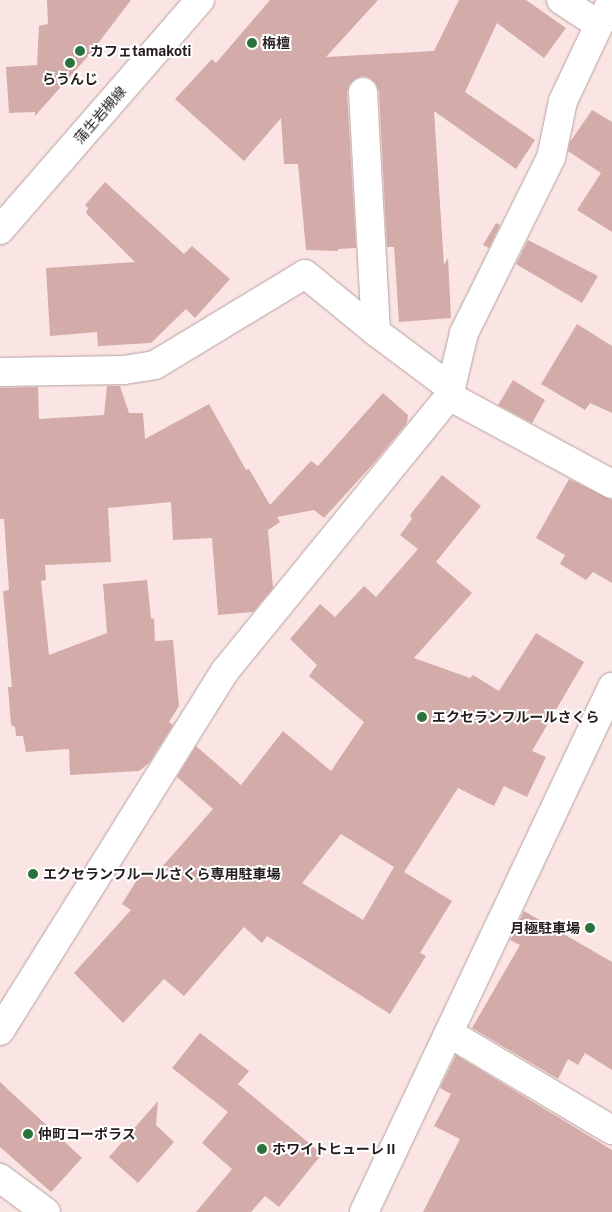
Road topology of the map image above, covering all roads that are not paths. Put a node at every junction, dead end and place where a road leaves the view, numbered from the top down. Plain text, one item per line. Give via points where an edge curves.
1 (200, 0) edge
2 (561, 0) edge
3 (612, 2) edge
4 (598, 25) junction
5 (363, 92) dead end
6 (0, 230) edge
7 (376, 332) junction
8 (0, 372) edge
9 (450, 392) junction
10 (612, 484) edge
11 (612, 687) edge
12 (0, 1032) edge
13 (449, 1033) junction
14 (612, 1130) edge
15 (0, 1178) edge
16 (46, 1212) edge
17 (364, 1212) edge

1 - 6 street, 蒲生岩槻線
2 - 4 street
3 - 4 street
4 - 9 street via 563,102 550,158 464,333
5 - 7 street
7 - 8 street via 305,274 155,365 124,370
7 - 9 street
9 - 10 street
9 - 12 street via 225,671
11 - 13 street
13 - 14 street
13 - 17 street
15 - 16 street

